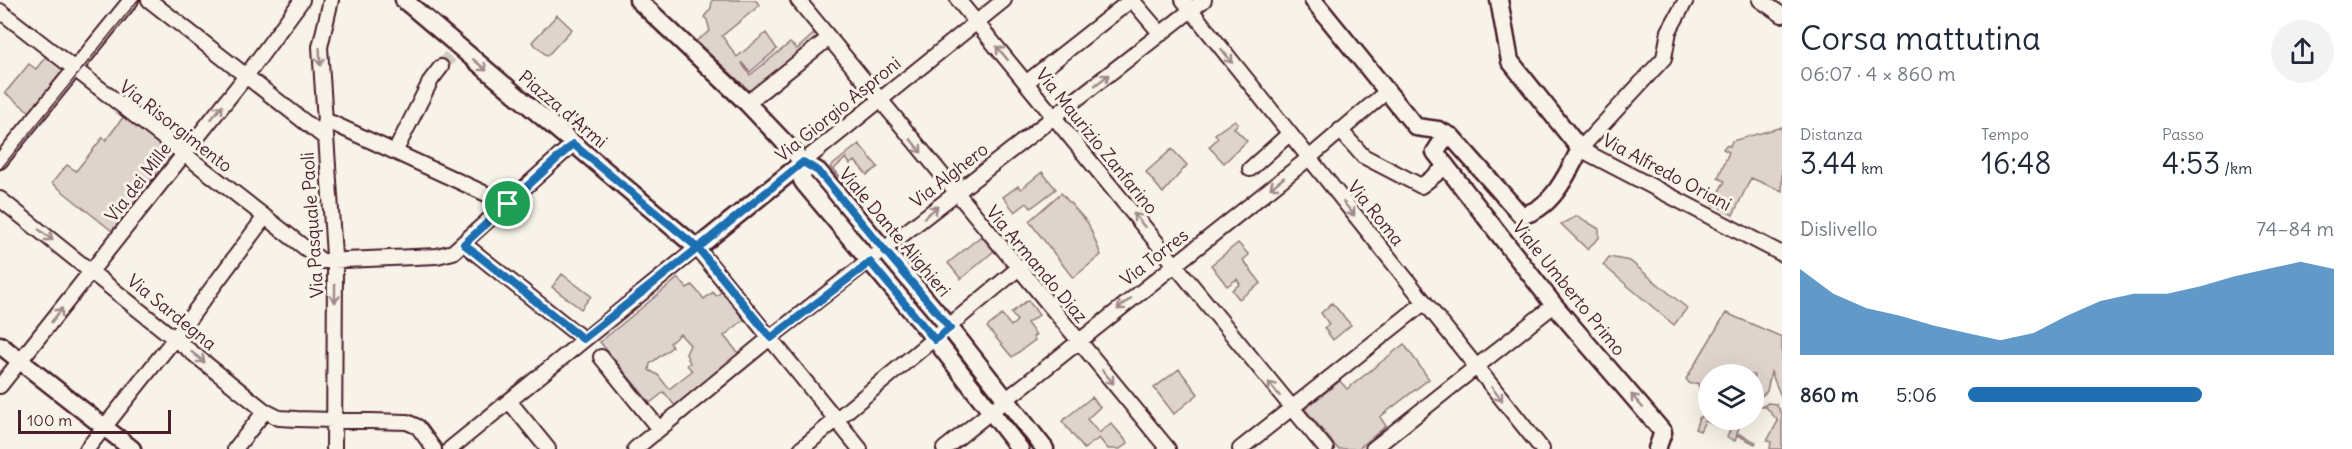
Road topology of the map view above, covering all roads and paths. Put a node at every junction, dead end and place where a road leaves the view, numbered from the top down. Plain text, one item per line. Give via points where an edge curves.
1 (131, 0) edge
2 (149, 0) edge
3 (302, 0) edge
4 (331, 0) edge
5 (404, 0) edge
6 (638, 0) edge
7 (798, 0) edge
8 (958, 0) edge
9 (1004, 0) edge
10 (1132, 0) edge
11 (1204, 0) edge
12 (1313, 0) edge
13 (1499, 0) edge
14 (1686, 0) edge
15 (1760, 0) edge
16 (1187, 5) edge
17 (0, 11) edge
18 (1782, 15) edge
19 (977, 23) junction
20 (1161, 34) junction
21 (829, 38) junction
22 (441, 67) tunnel mouth
23 (74, 69) junction
24 (246, 76) junction
25 (1027, 82) junction
26 (1386, 92) junction
27 (879, 101) junction
28 (747, 103) junction
29 (1054, 117) junction
30 (324, 130) junction
31 (1340, 130) junction
32 (1289, 134) junction
33 (1452, 137) junction
34 (573, 144) junction
35 (1580, 148) junction
36 (394, 152) junction
37 (183, 154) junction
38 (1309, 158) junction
39 (0, 161) edge
40 (803, 162) junction
41 (1447, 166) junction
42 (1250, 169) dead end
43 (955, 193) junction
44 (0, 199) edge
45 (508, 204) junction
46 (264, 218) junction
47 (464, 244) junction
48 (698, 248) junction
49 (884, 250) junction
50 (1782, 254) edge
51 (334, 260) junction
52 (870, 262) junction
53 (1174, 264) junction
54 (1020, 267) junction
55 (91, 271) junction
56 (1425, 302) junction
57 (1554, 305) junction
58 (950, 328) junction
59 (175, 338) junction
60 (771, 338) junction
61 (583, 339) junction
62 (935, 340) junction
63 (1078, 341) junction
64 (0, 345) edge
65 (601, 357) dead end
66 (21, 361) junction
67 (1477, 368) junction
68 (0, 386) edge
69 (1005, 400) junction
70 (509, 401) junction
71 (1291, 409) junction
72 (265, 411) junction
73 (990, 412) junction
74 (334, 420) junction
75 (836, 420) junction
76 (104, 427) junction
77 (659, 429) junction
78 (87, 449) edge
79 (132, 449) edge
80 (235, 449) edge
81 (334, 449) edge
82 (434, 449) edge
83 (450, 449) edge
84 (548, 449) edge
85 (634, 449) edge
86 (801, 449) edge
87 (860, 449) edge
88 (944, 449) edge
89 (1020, 449) edge
90 (1045, 449) edge
91 (1168, 449) edge
92 (1240, 449) edge
93 (1326, 449) edge
94 (1372, 449) edge
95 (1542, 449) edge
96 (1657, 449) edge

1 - 23 street
2 - 24 street
3 - 24 street, Via dei Mille
4 -> 30 street, Via Pasquale Paoli via 320,47
5 -> 34 main road, Piazza d'Armi via 456,50
6 - 28 main road, Viale Dante Alighieri
7 - 21 street, Via Armando Diaz
8 - 19 street, Via Maurizio Zanfarino
9 - 19 street, Via Giorgio Asproni
10 - 20 street
10 - 25 street
11 - 16 street, Via Alghero
12 - 26 main road
13 - 35 main road via 1510,61
14 - 35 street via 1669,31 1664,58
15 - 18 street
16 - 20 street, Via Alghero
16 -> 32 street, Via Roma
17 - 23 street, Via Risorgimento
25 -> 19 street, Via Maurizio Zanfarino
19 - 27 street, Via Giorgio Asproni
29 -> 20 street, Via Alghero
21 - 27 street, Via Armando Diaz
21 - 28 street
22 - 36 street
23 - 37 street, Via Risorgimento
23 - 39 street
24 - 30 street
37 -> 24 street, Via dei Mille
25 - 29 street, Via Maurizio Zanfarino
26 - 31 street, Via Torres
26 - 33 main road via 1416,127
27 - 40 street, Via Giorgio Asproni
27 -> 43 street, Via Armando Diaz
28 - 40 main road, Viale Dante Alighieri
29 - 43 street, Via Alghero
53 -> 29 street, Via Maurizio Zanfarino
30 - 36 street via 332,123
30 - 51 street, Via Pasquale Paoli
31 - 38 street, Via Torres
31 - 41 street via 1363,156 1421,186
32 - 38 street, Via Roma
32 - 42 street
33 - 35 main road, Via Alfredo Oriani via 1521,215 1531,214 1561,185
33 - 41 main road, Viale Umberto Primo via 1443,140 1435,153
34 - 45 street
34 - 48 main road, Piazza d'Armi
35 - 50 street, Via Alfredo Oriani
36 - 45 street
37 - 46 street, Via Risorgimento
37 - 55 street, Via dei Mille
38 -> 53 street, Via Torres
38 -> 56 street, Via Roma
40 - 48 main road, Via Giorgio Asproni
40 - 49 main road, Viale Dante Alighieri via 813,166
40 - 52 main road via 802,180
41 - 57 main road, Viale Umberto Primo
49 -> 43 street, Via Alghero
43 - 54 street, Via Armando Diaz
44 -> 55 street, Via Sardegna
45 - 47 street
46 - 51 street, Via Risorgimento via 322,261
46 - 59 street
47 - 51 street via 437,256
47 - 61 street
48 - 60 street
48 - 61 street
49 - 52 street, Via Alghero
49 - 58 main road, Viale Dante Alighieri
51 -> 74 street, Via Pasquale Paoli
52 - 60 street, Via Alghero
52 - 62 main road
53 -> 63 street, Via Torres
71 -> 53 street, Via Maurizio Zanfarino
54 - 58 street
54 - 63 street, Via Armando Diaz
55 - 59 street, Via Sardegna
66 -> 55 street, Via dei Mille
56 - 67 street, Via Roma
56 - 71 street
57 - 67 street
96 -> 57 main road, Viale Umberto Primo via 1663,432
58 - 62 street
58 - 69 main road, Viale Dante Alighieri
59 -> 72 street, Via Sardegna
59 - 76 street
60 - 75 street
60 - 77 street, Via Alghero
61 - 70 street
62 - 73 main road
62 - 75 street
63 - 69 street, Via Torres
63 -> 91 street, Via Armando Diaz
64 - 66 main road
65 - 77 street
66 - 68 street, Via dei Mille
66 - 76 main road
67 - 94 street
67 -> 95 street, Via Roma
69 - 73 street, Via Torres
69 - 90 main road, Viale Dante Alighieri
70 - 83 street
70 - 84 street
71 - 92 street
71 - 93 street, Via Maurizio Zanfarino
72 - 74 street, Via Sardegna via 279,418
72 - 80 street
73 - 88 street, Via Torres
73 - 89 main road
74 - 81 street, Via Pasquale Paoli
74 - 82 street, Via Sardegna via 413,424
75 - 86 street
75 - 87 street
76 - 78 street
76 - 79 main road
77 - 85 street, Via Alghero

